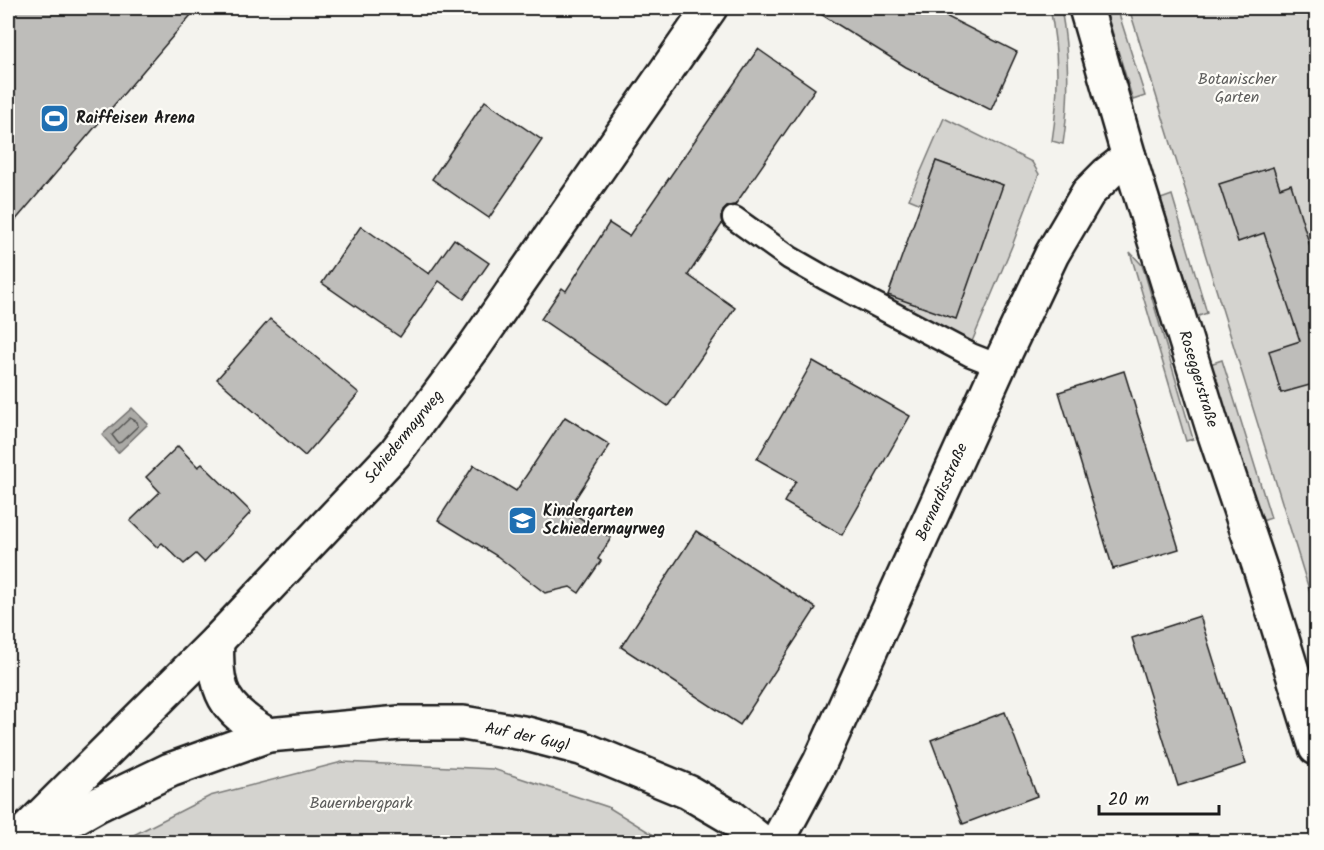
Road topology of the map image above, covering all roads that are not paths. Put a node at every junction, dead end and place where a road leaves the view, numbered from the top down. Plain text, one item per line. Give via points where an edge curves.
1 (710, 8) edge
2 (1086, 8) edge
3 (1129, 157) junction
4 (734, 218) dead end
5 (999, 366) junction
6 (217, 641) junction
7 (268, 735) junction
8 (1317, 748) edge
9 (15, 843) edge
10 (32, 843) edge
11 (762, 843) edge
12 (777, 843) edge

1 - 6 street, Schiedermayrweg via 474,347 395,453
2 - 3 street, Roseggerstraße
3 - 5 street, Bernardisstraße via 1088,193 1052,254
3 - 8 street, Roseggerstraße
4 - 5 lane via 825,278
5 - 12 street, Bernardisstraße via 820,762
6 - 7 street via 215,668 223,696 242,719
6 - 9 street, Schiedermayrweg
7 - 10 street, Auf der Gugl via 170,770 99,804
7 - 11 street, Auf der Gugl via 400,723 463,723 523,733 581,748 688,792 729,816

